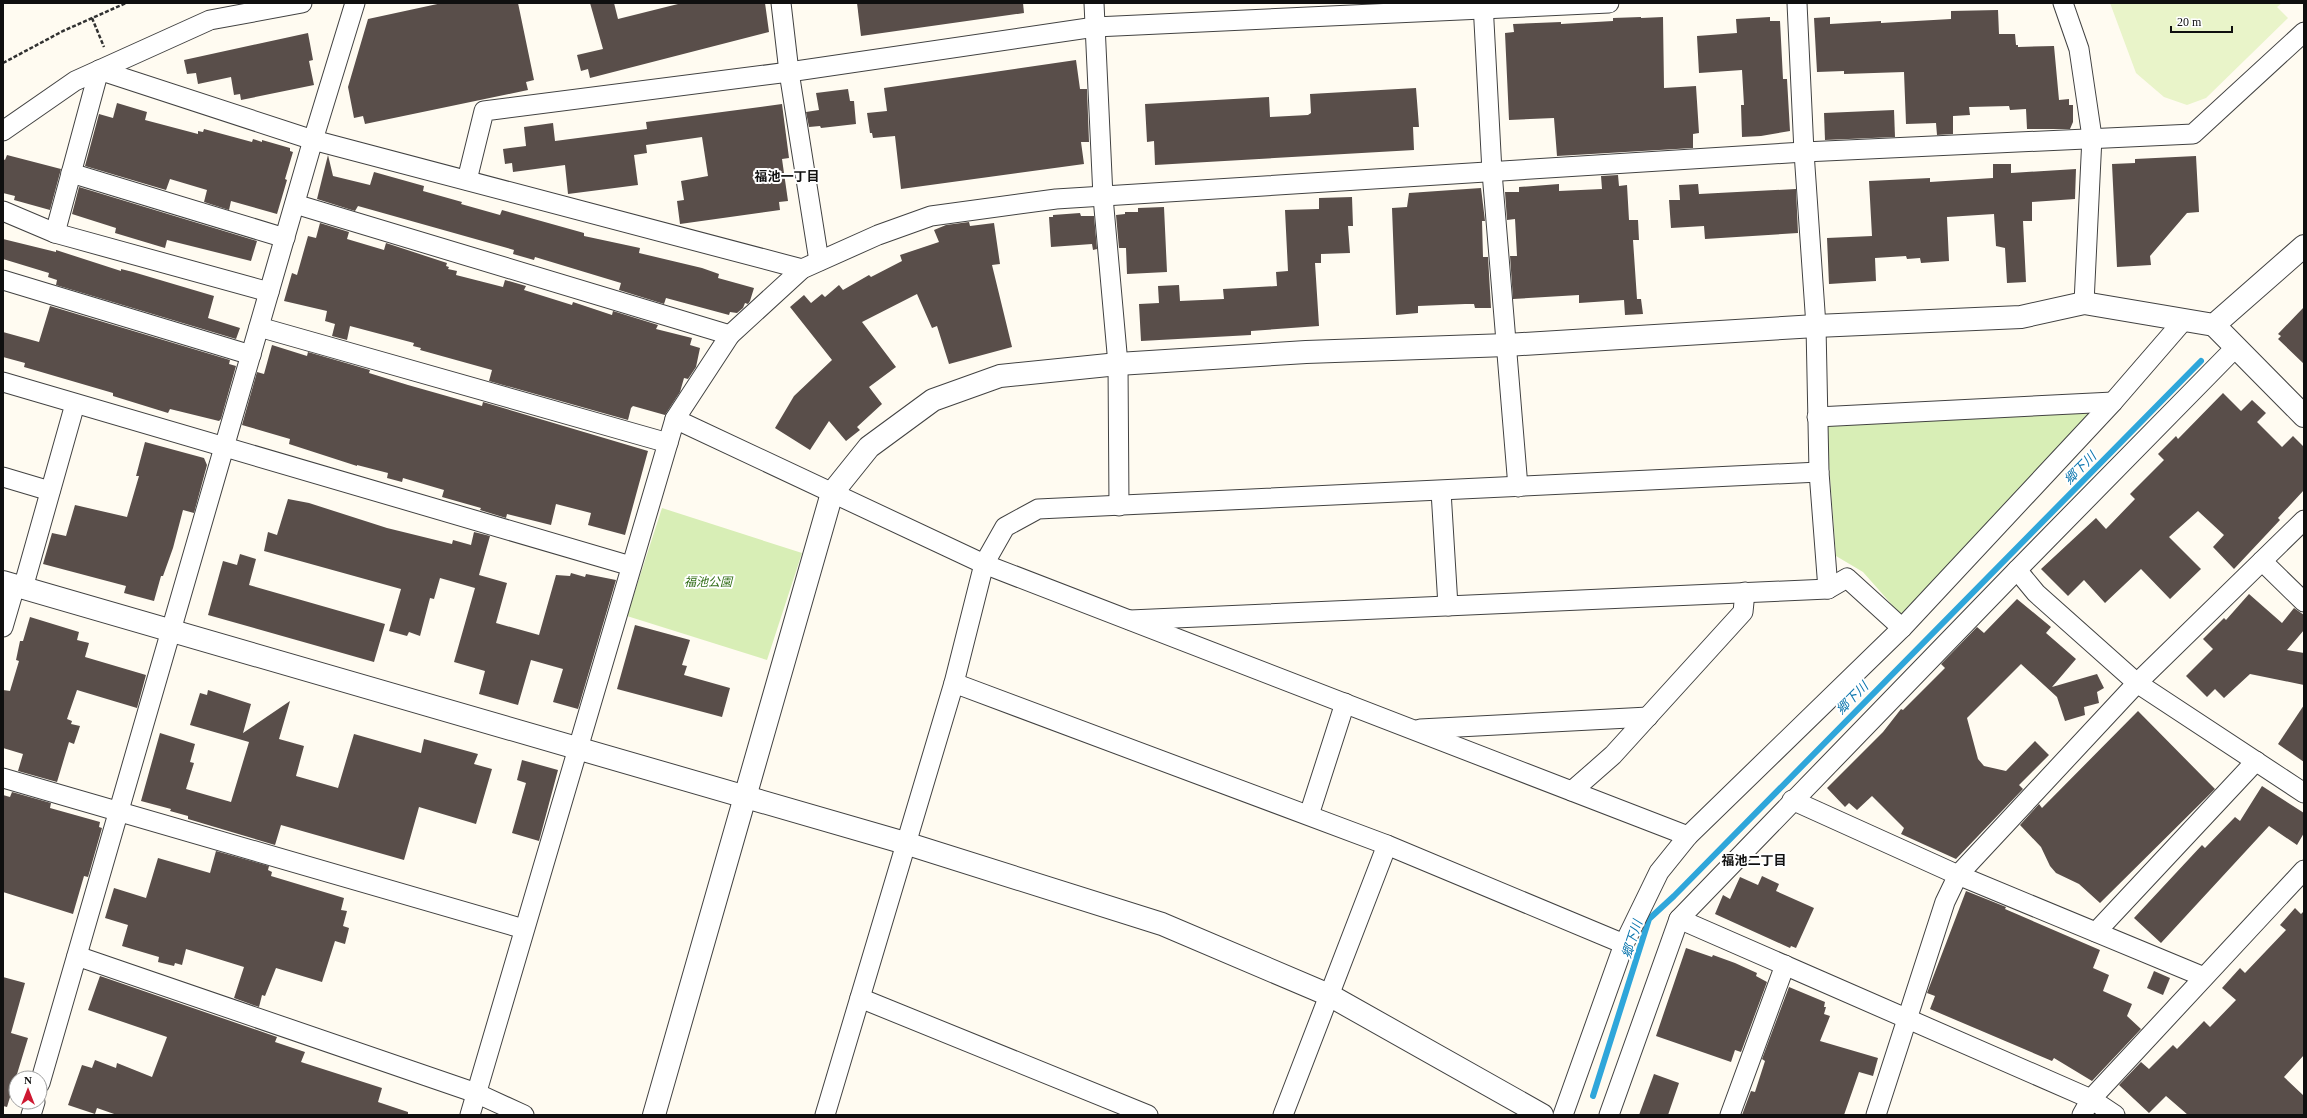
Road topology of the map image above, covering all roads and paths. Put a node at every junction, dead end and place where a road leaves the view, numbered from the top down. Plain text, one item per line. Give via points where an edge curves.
1 (126, 3) edge
2 (302, 3) edge
3 (355, 3) edge
4 (781, 3) edge
5 (1094, 3) edge
6 (1609, 3) edge
7 (1797, 3) edge
8 (2063, 3) edge
9 (1483, 6) edge
10 (92, 18) junction
11 (1095, 27) junction
12 (2304, 32) edge
13 (105, 50) dead end
14 (3, 63) edge
15 (99, 70) junction
16 (788, 72) junction
17 (3, 131) edge
18 (2092, 137) junction
19 (313, 140) junction
20 (1804, 152) junction
21 (72, 172) junction
22 (1492, 172) junction
23 (467, 180) junction
24 (1103, 196) junction
25 (295, 204) junction
26 (3, 211) edge
27 (55, 233) junction
28 (285, 238) junction
29 (2304, 246) edge
30 (810, 265) junction
31 (3, 280) edge
32 (269, 292) junction
33 (2084, 303) junction
34 (2184, 320) junction
35 (2214, 325) junction
36 (1816, 326) junction
37 (259, 327) junction
38 (730, 334) junction
39 (1508, 345) junction
40 (2236, 347) junction
41 (251, 355) junction
42 (1118, 364) junction
43 (3, 382) edge
44 (2113, 402) junction
45 (75, 404) junction
46 (2304, 416) edge
47 (1816, 417) junction
48 (675, 419) junction
49 (668, 443) junction
50 (224, 447) junction
51 (1819, 472) junction
52 (3, 477) edge
53 (1518, 487) junction
54 (50, 491) junction
55 (1441, 491) junction
56 (832, 493) junction
57 (1119, 506) junction
58 (2304, 520) edge
59 (2262, 561) junction
60 (984, 564) junction
61 (632, 566) junction
62 (2017, 570) junction
63 (14, 585) edge
64 (1828, 588) junction
65 (1745, 592) junction
66 (2304, 602) edge
67 (1448, 606) junction
68 (1130, 620) junction
69 (3, 627) edge
70 (1902, 628) junction
71 (171, 631) junction
72 (2138, 682) junction
73 (954, 683) junction
74 (1345, 703) junction
75 (1648, 717) junction
76 (1413, 729) junction
77 (577, 749) junction
78 (2256, 761) junction
79 (3, 778) edge
80 (1572, 791) junction
81 (2304, 793) edge
82 (745, 798) junction
83 (1792, 800) junction
84 (119, 810) junction
85 (1309, 815) junction
86 (1688, 836) junction
87 (905, 843) junction
88 (1387, 844) junction
89 (2304, 870) edge
90 (1958, 875) junction
91 (1679, 919) junction
92 (524, 929) junction
93 (2096, 932) junction
94 (1624, 944) junction
95 (77, 956) junction
96 (1785, 965) junction
97 (2204, 977) junction
98 (1329, 995) junction
99 (860, 998) junction
100 (1906, 1018) junction
101 (44, 1070) edge
102 (476, 1093) junction
103 (2087, 1107) edge
104 (470, 1115) edge
105 (524, 1115) edge
106 (654, 1115) edge
107 (825, 1115) edge
108 (1148, 1115) edge
109 (1283, 1115) edge
110 (1542, 1115) edge
111 (1563, 1115) edge
112 (1609, 1115) edge
113 (1730, 1115) edge
114 (1876, 1115) edge
115 (2115, 1115) edge

1 - 10 path
2 - 15 street via 210,20
3 - 19 street
4 - 16 street
5 - 11 street
6 - 9 street
7 - 20 street
8 - 18 street via 2079,49
9 - 11 street
9 - 22 street
10 - 13 path
10 - 14 path
11 - 16 street
11 - 24 street
12 - 18 street via 2193,134
15 - 17 street via 75,81
15 - 19 street
15 - 21 street
16 - 23 street via 484,111
16 - 30 street
18 - 20 street
18 - 33 street
19 - 23 street
19 - 25 street
20 - 22 street
20 - 36 street
21 - 27 street
21 - 28 street
22 - 24 street
22 - 39 street
23 - 30 street
24 - 30 street via 1056,199 931,216
24 - 42 street
25 - 28 street
25 - 38 street
26 - 27 street
27 - 32 street
28 - 32 street
29 - 35 street
30 - 38 street
31 - 41 street
32 - 37 street
33 - 34 street
33 - 36 street via 2021,317
34 - 35 street
34 - 44 street
35 - 40 street
36 - 39 street
36 - 47 street
37 - 41 street
37 - 49 street
38 - 48 street
39 - 42 street via 1306,352
39 - 53 street
40 - 46 street
40 - 62 street
41 - 50 street
42 - 56 street via 1000,376 933,400 869,447
42 - 57 street
43 - 45 street
44 - 47 street
44 - 70 street
45 - 50 street
45 - 54 street
47 - 51 street
48 - 49 street
48 - 56 street
49 - 61 street
50 - 61 street
50 - 71 street
51 - 53 street
51 - 64 street
52 - 54 street
53 - 55 street
54 - 63 street
55 - 57 street
55 - 67 street
56 - 60 street
56 - 82 street
57 - 60 street via 1038,509 1005,527
58 - 59 street
59 - 66 street
59 - 72 street
60 - 68 street
60 - 73 street
61 - 77 street
62 - 72 street via 2036,593
62 - 83 street
63 - 69 street
63 - 71 street
64 - 65 street
64 - 70 street via 1847,578
65 - 67 street
65 - 75 street via 1743,612
67 - 68 street
68 - 74 street
70 - 86 street
71 - 77 street
71 - 84 street
72 - 78 street
72 - 90 street
73 - 85 street
73 - 87 street
74 - 76 street
74 - 85 street
75 - 76 street
75 - 80 street via 1613,755
76 - 80 street
77 - 82 street
77 - 92 street
78 - 81 street
78 - 93 street
79 - 84 street
80 - 86 street
82 - 87 street
82 - 106 street
83 - 90 street
83 - 91 street
84 - 92 street
84 - 95 street
85 - 88 street
86 - 94 street via 1659,872
87 - 98 street via 1162,924
87 - 99 street
88 - 94 street
88 - 98 street
89 - 97 street
90 - 93 street
90 - 100 street via 1945,902
91 - 96 street
91 - 112 street
92 - 102 street
93 - 97 street
94 - 111 street
95 - 101 street
95 - 102 street
96 - 100 street
96 - 113 street
97 - 103 street
98 - 109 street
98 - 110 street
99 - 107 street
99 - 108 street
100 - 103 street
100 - 114 street
102 - 104 street
102 - 105 street
103 - 115 street

